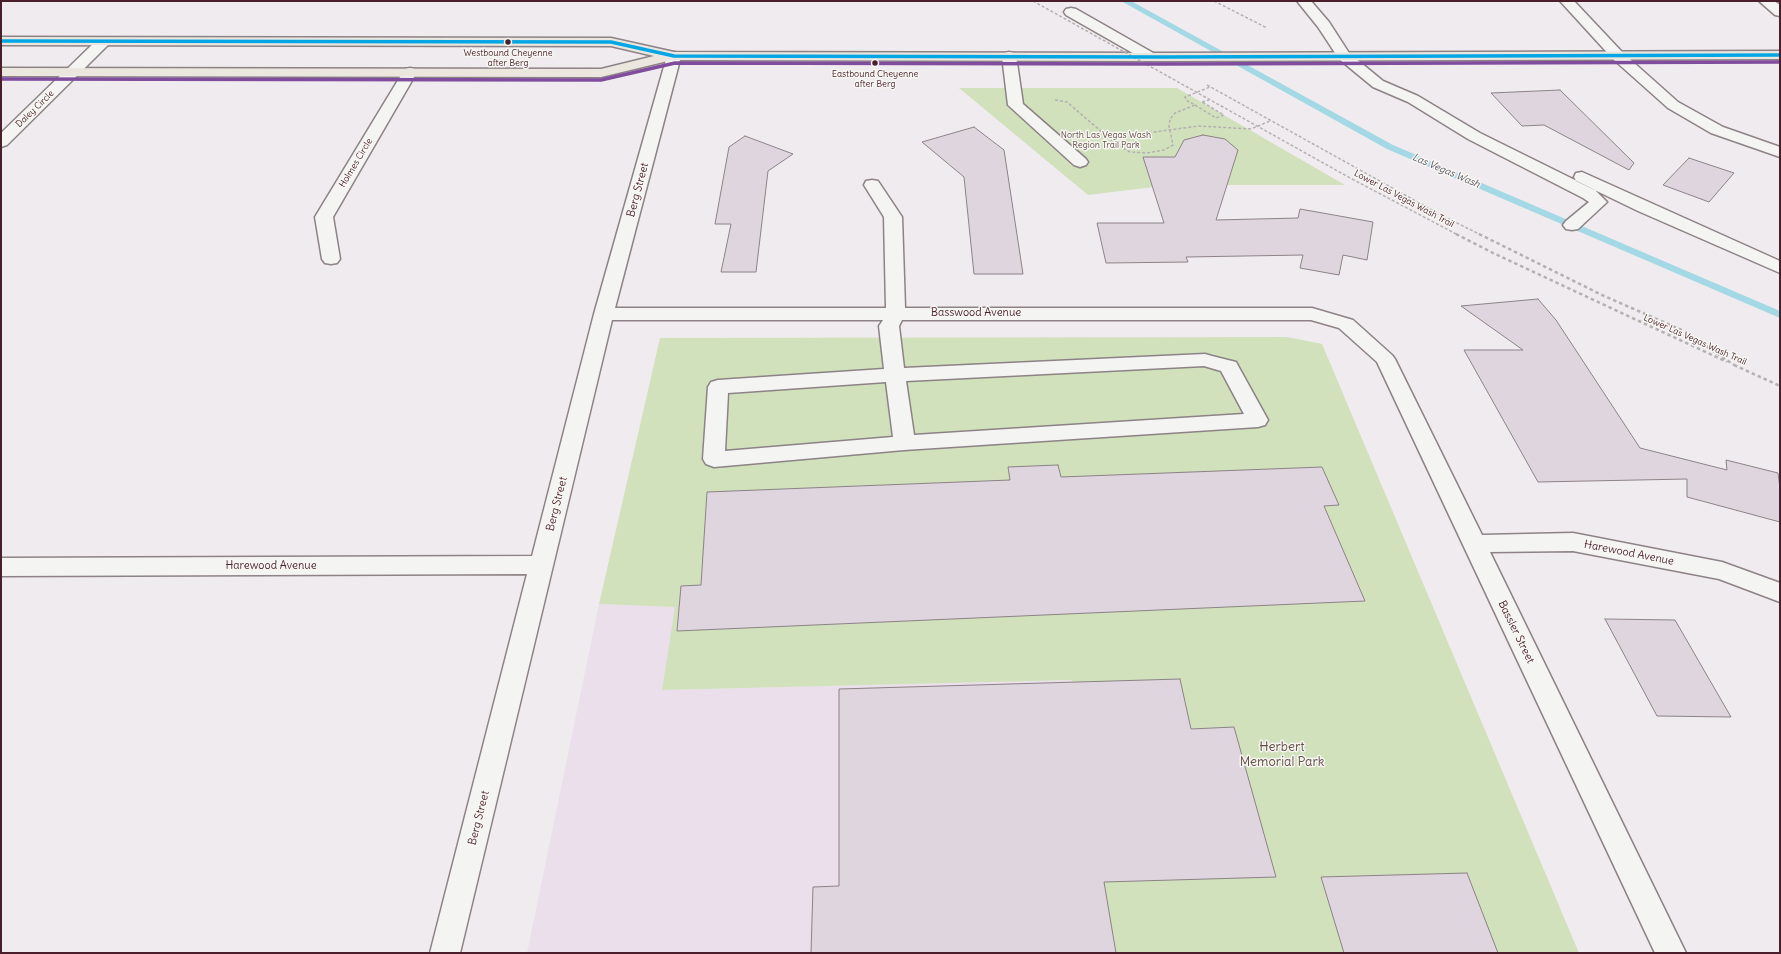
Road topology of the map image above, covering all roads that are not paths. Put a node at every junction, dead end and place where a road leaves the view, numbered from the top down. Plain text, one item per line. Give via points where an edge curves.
1 (1304, 1) edge
2 (1567, 1) edge
3 (1766, 1) edge
4 (1071, 12) dead end
5 (1780, 12) edge
6 (1, 42) edge
7 (103, 42) junction
8 (1780, 55) edge
9 (674, 56) junction
10 (1009, 56) junction
11 (1344, 56) junction
12 (1618, 56) junction
13 (1150, 57) junction
14 (1, 72) edge
15 (73, 72) junction
16 (410, 72) junction
17 (1454, 124) junction
18 (1, 142) edge
19 (1780, 152) edge
20 (1080, 162) dead end
21 (872, 185) dead end
22 (1572, 225) dead end
23 (331, 259) dead end
24 (1780, 268) edge
25 (896, 313) junction
26 (604, 314) junction
27 (1346, 324) joint
28 (895, 375) junction
29 (904, 443) junction
30 (1474, 544) junction
31 (542, 565) junction
32 (1, 567) edge
33 (1780, 593) edge
34 (445, 953) edge
35 (1671, 953) edge

1 - 11 street
2 - 12 street
3 - 5 street
4 - 13 street
6 - 7 main road
7 - 9 main road via 612,42
7 - 15 street, Daley Circle
8 - 12 main road
9 - 10 main road
9 - 16 main road via 601,73
9 - 26 street, Berg Street
10 - 13 main road
10 - 20 street via 1016,104
11 - 12 main road
11 - 13 main road
11 - 17 street via 1378,84 1413,99
12 - 19 street via 1673,105 1717,130
14 - 15 main road
15 - 16 main road
15 - 18 street, Daley Circle
16 - 23 street, Holmes Circle via 324,217
17 - 22 street via 1589,194 1599,202
17 - 24 street via 1487,130 1644,207
21 - 25 street via 894,217
25 - 26 street, Basswood Avenue
25 - 27 street, Basswood Avenue via 1312,314
25 - 28 street via 889,326
26 - 31 street, Berg Street
27 - 30 street, Bassler Street via 1385,359
28 - 29 street
28 - 29 street via 718,387 714,459
28 - 29 street via 1205,360 1229,367 1258,420
30 - 33 street, Harewood Avenue via 1572,542 1722,571
30 - 35 street, Bassler Street
31 - 32 street, Harewood Avenue
31 - 34 street, Berg Street

